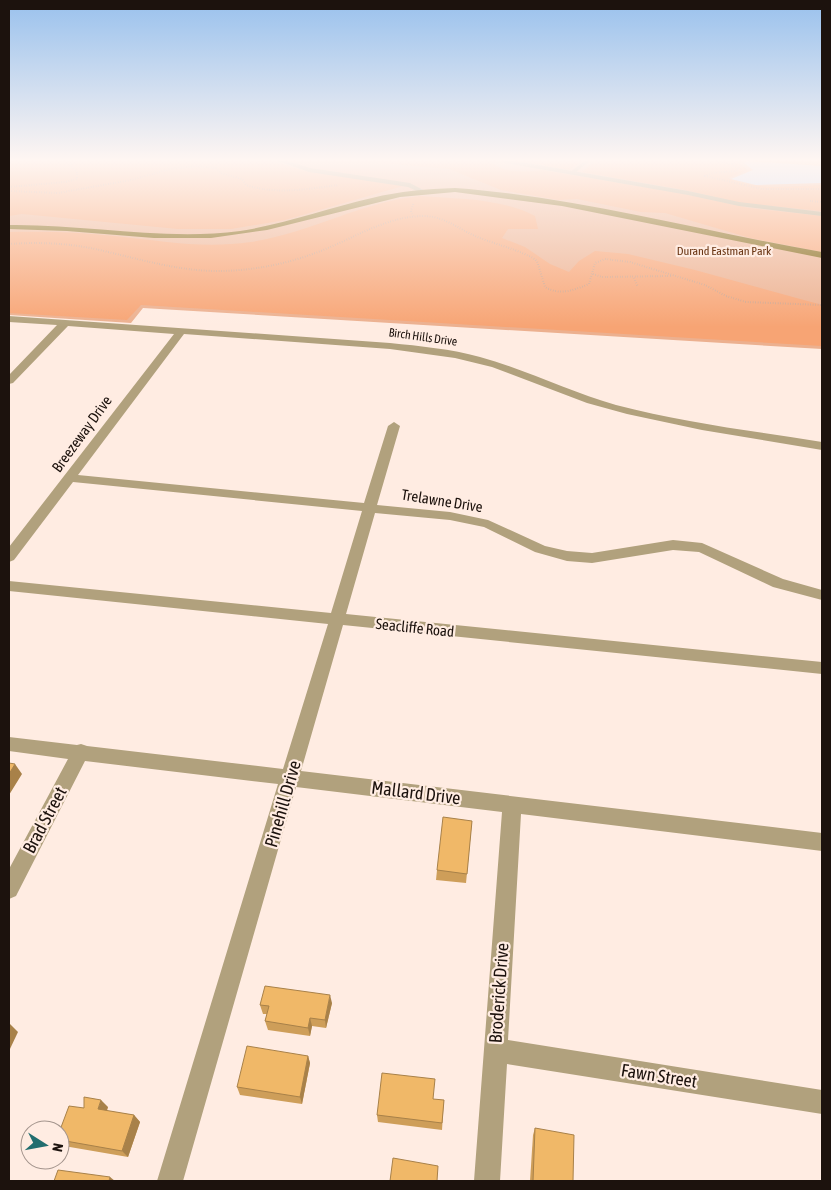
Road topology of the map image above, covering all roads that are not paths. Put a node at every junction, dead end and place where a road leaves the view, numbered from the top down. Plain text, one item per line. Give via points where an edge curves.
1 (310, 217) edge
2 (620, 217) edge
3 (9, 227) edge
4 (822, 255) edge
5 (9, 319) edge
6 (65, 323) junction
7 (181, 331) junction
8 (9, 381) edge
9 (394, 426) dead end
10 (822, 446) edge
11 (70, 478) junction
12 (370, 507) junction
13 (9, 557) edge
14 (9, 586) edge
15 (822, 595) edge
16 (336, 620) junction
17 (822, 668) edge
18 (9, 744) edge
19 (81, 751) junction
20 (291, 776) junction
21 (512, 805) junction
22 (822, 842) edge
23 (9, 889) edge
24 (495, 1050) junction
25 (822, 1102) edge
26 (170, 1181) edge
27 (487, 1181) edge

1 - 3 main road via 240,233 181,235 73,227
2 - 4 main road
5 - 6 street, Birch Hills Drive
6 - 7 street, Birch Hills Drive
6 - 8 street
7 - 10 street, Birch Hills Drive via 439,352 476,359 567,394 630,412
7 - 11 street, Breezeway Drive
9 - 12 street, Pinehill Drive
11 - 12 street, Trelawne Drive
11 - 13 street, Breezeway Drive
12 - 15 street, Trelawne Drive via 468,519 504,530 540,549 567,556 592,558 673,545 702,548 778,583
12 - 16 street, Pinehill Drive
14 - 16 street, Seacliffe Road
16 - 17 street, Seacliffe Road
16 - 20 street, Pinehill Drive
18 - 19 street, Mallard Drive
19 - 20 street, Mallard Drive
19 - 23 street, Brad Street
20 - 21 street, Mallard Drive
20 - 26 street, Pinehill Drive
21 - 22 street, Mallard Drive
21 - 24 street, Broderick Drive
24 - 25 street, Fawn Street
24 - 27 street, Broderick Drive

